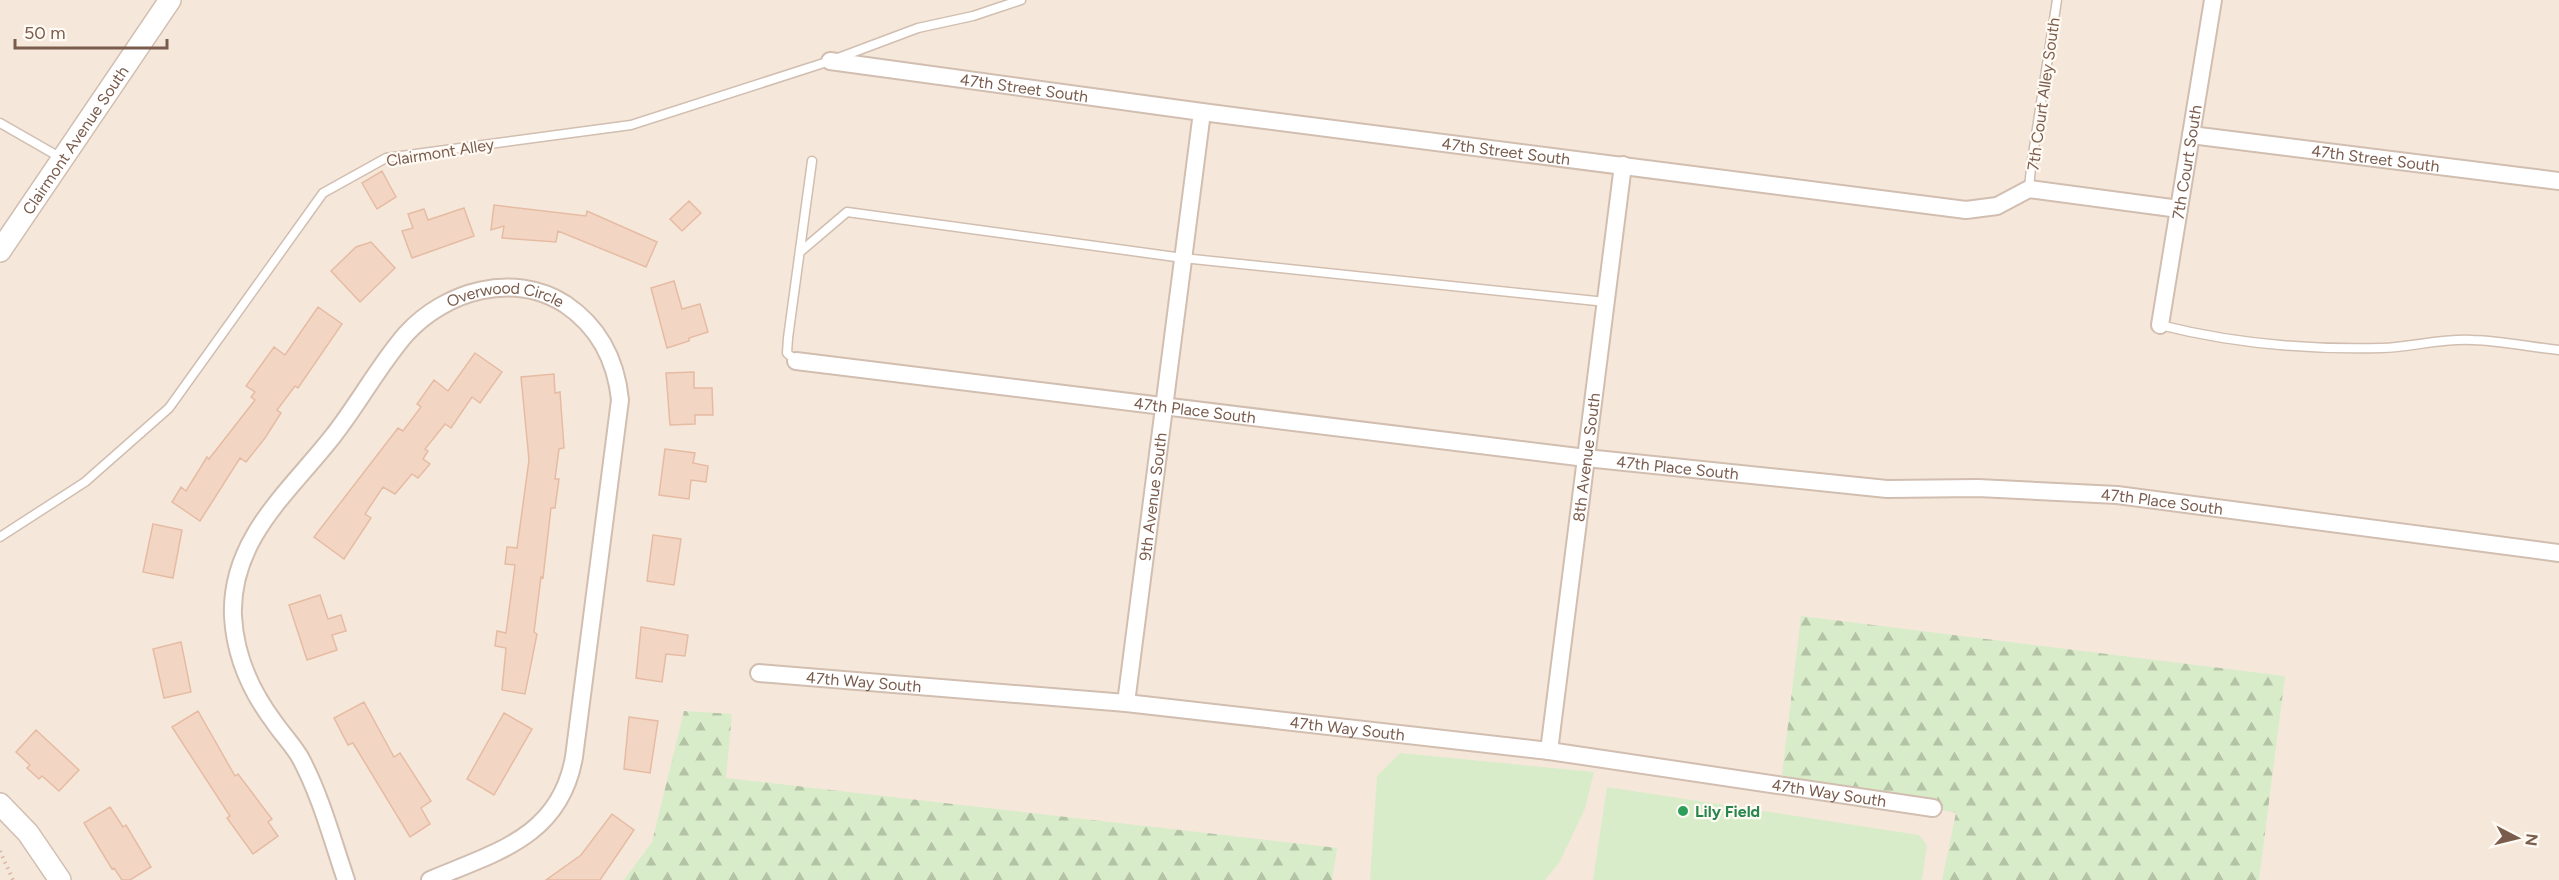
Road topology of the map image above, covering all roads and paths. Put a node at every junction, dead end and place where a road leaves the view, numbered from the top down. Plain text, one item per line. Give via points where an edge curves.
1 (170, 0) edge
2 (1021, 0) edge
3 (2056, 0) edge
4 (2213, 0) edge
5 (830, 61) junction
6 (1202, 112) junction
7 (0, 123) edge
8 (2191, 135) junction
9 (63, 159) junction
10 (812, 161) dead end
11 (1623, 165) junction
12 (2559, 181) edge
13 (2029, 189) junction
14 (2179, 208) junction
15 (0, 252) edge
16 (800, 252) junction
17 (1183, 258) junction
18 (1606, 302) junction
19 (2160, 325) joint
20 (2559, 350) edge
21 (796, 362) joint
22 (1164, 406) junction
23 (1586, 458) junction
24 (0, 537) edge
25 (2559, 553) edge
26 (759, 673) dead end
27 (1126, 703) junction
28 (1549, 751) junction
29 (0, 804) edge
30 (1933, 808) dead end
31 (0, 851) edge
32 (13, 880) edge
33 (60, 880) edge
34 (346, 880) edge
35 (430, 880) edge

1 - 9 street, Clairmont Avenue South
2 - 5 lane, Clairmont Alley via 918,28
3 - 13 lane, 7th Court Alley South
4 - 8 street, 7th Court South
5 - 6 street, 47th Street South
5 - 24 lane, Clairmont Alley via 631,125 386,158 323,193 169,408 84,482
6 - 11 street, 47th Street South
6 - 17 street, 9th Avenue South
7 - 9 lane
8 - 12 street, 47th Street South
8 - 14 street, 7th Court South
9 - 15 street, Clairmont Avenue South
10 - 16 lane
11 - 13 street, 47th Street South via 1966,210 1997,206
11 - 18 street, 8th Avenue South
13 - 14 street
14 - 19 street, 7th Court South
16 - 17 lane via 847,212
16 - 21 lane via 787,353
17 - 18 lane
17 - 22 street, 9th Avenue South
18 - 23 street, 8th Avenue South
19 - 20 lane via 2261,342 2333,348 2384,348 2471,339
21 - 22 street, 47th Place South
22 - 23 street, 47th Place South
22 - 27 street, 9th Avenue South
23 - 25 street, 47th Place South via 1887,489 1978,488 2117,495
23 - 28 street, 8th Avenue South
26 - 27 street, 47th Way South
27 - 28 street, 47th Way South
28 - 30 street, 47th Way South
29 - 33 street via 28,833
31 - 32 path
34 - 35 street, Overwood Circle via 300,757 265,710 245,674 233,614 237,575 261,522 347,419 407,334 434,310 472,292 492,287 527,289 567,306 599,335 614,366 620,400 572,772 552,813 531,833

